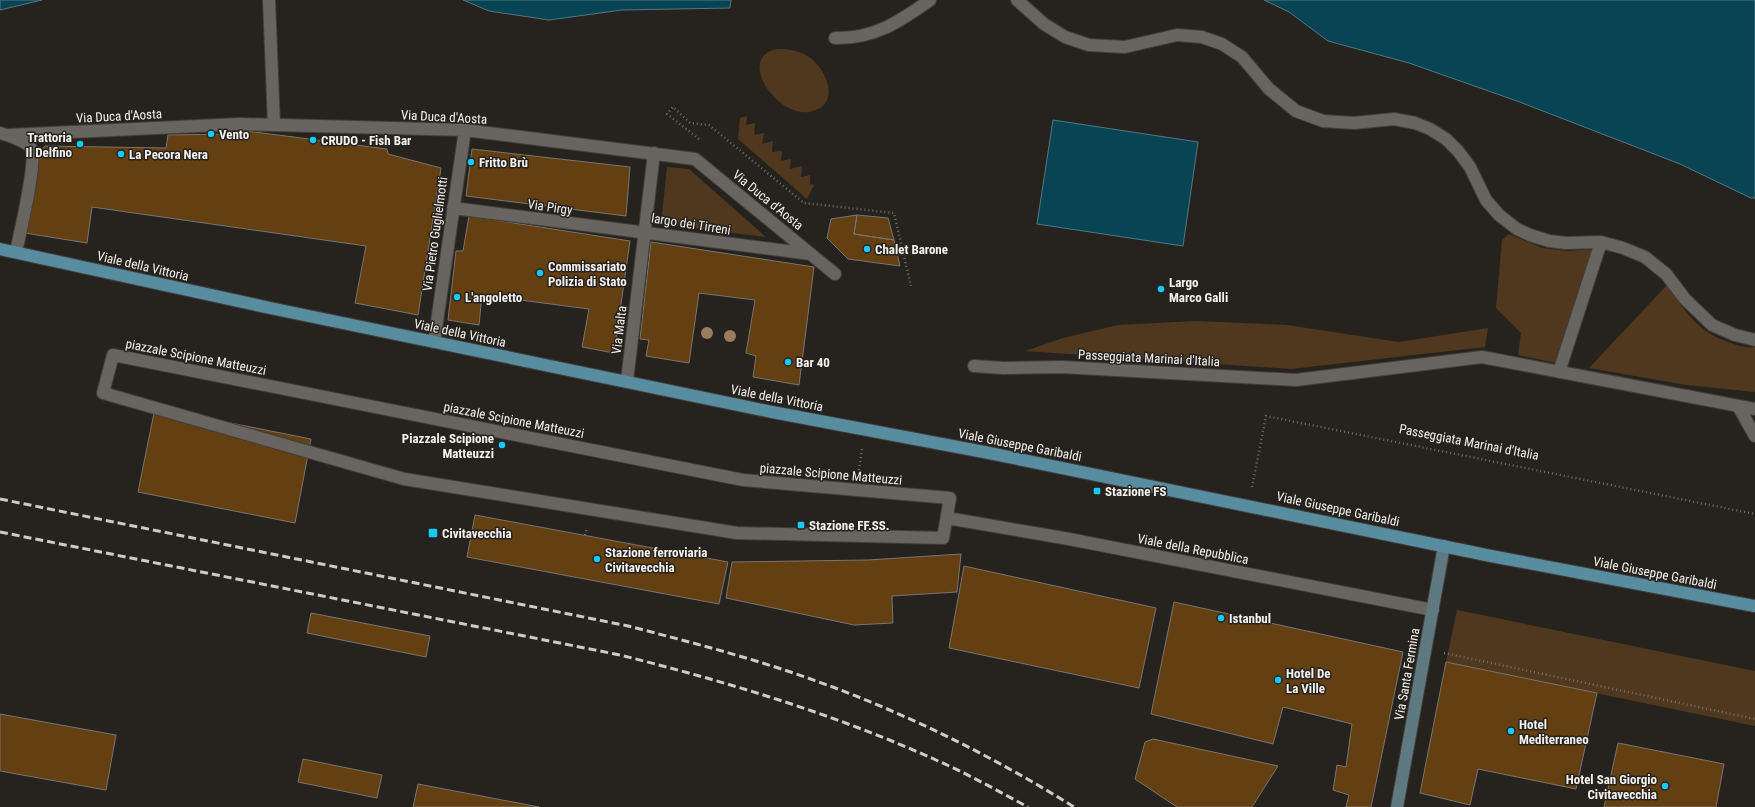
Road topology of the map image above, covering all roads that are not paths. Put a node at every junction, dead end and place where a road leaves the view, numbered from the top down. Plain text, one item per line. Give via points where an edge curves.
1 (270, 0) edge
2 (930, 0) edge
3 (1017, 0) edge
4 (835, 38) dead end
5 (274, 125) junction
6 (465, 130) junction
7 (4, 134) edge
8 (654, 153) junction
9 (453, 208) junction
10 (644, 234) junction
11 (1601, 242) junction
12 (0, 249) edge
13 (16, 252) junction
14 (812, 254) junction
15 (835, 274) dead end
16 (1755, 340) edge
17 (434, 342) junction
18 (974, 366) dead end
19 (1559, 372) junction
20 (627, 381) junction
21 (1738, 406) junction
22 (1755, 409) edge
23 (1755, 436) edge
24 (915, 438) joint
25 (947, 518) junction
26 (1444, 546) junction
27 (1755, 606) edge
28 (1433, 610) junction
29 (1397, 807) edge

1 - 5 street
2 - 4 street via 891,26 875,33
3 - 11 street via 1044,24 1065,37 1089,45 1125,46 1177,35 1202,37 1222,44 1242,57 1269,89 1296,111 1323,120 1354,123 1394,119 1430,129 1446,139 1458,151 1470,167 1486,200 1499,215 1517,229 1549,241
5 - 6 street, Via Duca d'Aosta
5 - 7 street, Via Duca d'Aosta via 240,124
6 - 8 street, Via Duca d'Aosta
6 - 9 street, Via Pietro Guglielmotti
7 - 13 street via 28,145 32,151
8 - 10 street, largo dei Tirreni
8 - 14 street, Via Duca d'Aosta via 695,159
9 - 10 street, Via Pirgy
9 - 17 street, Via Pietro Guglielmotti
10 - 14 street, largo dei Tirreni
10 - 20 street, Via Malta
11 - 16 street via 1644,257 1666,274 1685,299 1712,325
11 - 19 street
12 - 13 main road, Viale della Vittoria
13 - 17 main road, Viale della Vittoria
14 - 15 street, Via Duca d'Aosta
17 - 20 main road, Viale della Vittoria
18 - 19 street, Passeggiata Marinai d'Italia via 1062,367 1296,380 1482,357
19 - 21 street, Passeggiata Marinai d'Italia
20 - 24 main road, Viale della Vittoria via 772,412
21 - 22 street, Passeggiata Marinai d'Italia
21 - 23 street
24 - 26 main road, Viale Giuseppe Garibaldi
25 - 25 street, piazzale Scipione Matteuzzi via 950,498 743,480 113,355 104,393 404,479 737,533 943,538
25 - 28 street, Viale della Repubblica via 1070,539
26 - 27 main road, Viale Giuseppe Garibaldi
26 - 28 street, Via Santa Fermina
28 - 29 street, Via Santa Fermina

